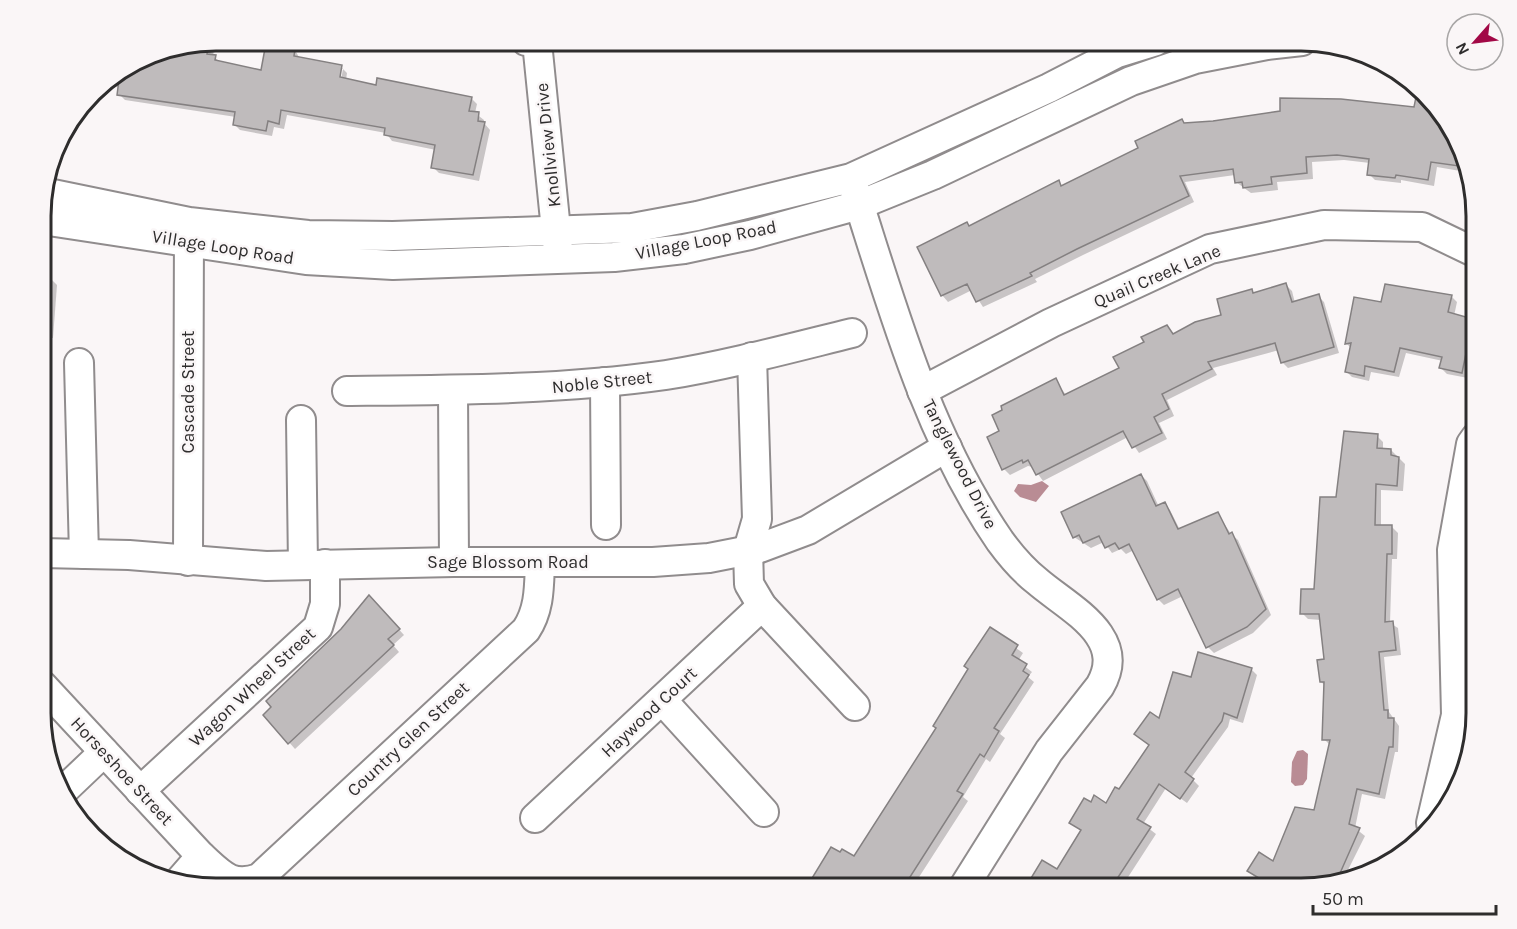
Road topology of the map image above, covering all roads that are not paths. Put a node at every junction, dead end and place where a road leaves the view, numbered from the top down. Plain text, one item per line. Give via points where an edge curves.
1 (538, 51) edge
2 (1123, 51) edge
3 (1231, 51) edge
4 (850, 178) junction
5 (52, 194) edge
6 (859, 205) junction
7 (51, 221) edge
8 (189, 232) junction
9 (558, 246) junction
10 (1466, 248) edge
11 (852, 333) dead end
12 (752, 357) junction
13 (79, 363) dead end
14 (605, 382) junction
15 (453, 390) junction
16 (347, 391) dead end
17 (922, 391) junction
18 (301, 420) dead end
19 (947, 447) junction
20 (1466, 472) edge
21 (606, 525) dead end
22 (748, 550) junction
23 (51, 553) edge
24 (84, 554) junction
25 (188, 561) junction
26 (454, 562) junction
27 (540, 562) junction
28 (314, 564) junction
29 (762, 606) junction
30 (51, 695) edge
31 (662, 700) junction
32 (855, 706) dead end
33 (104, 752) junction
34 (68, 786) edge
35 (140, 791) junction
36 (1434, 810) edge
37 (764, 812) dead end
38 (535, 818) dead end
39 (201, 856) junction
40 (185, 875) edge
41 (229, 878) edge
42 (259, 878) edge
43 (969, 878) edge

1 - 9 street, Knollview Drive
2 - 4 street, Village Loop Road
3 - 6 street, Village Loop Road via 1131,81 933,175
4 - 6 street, Tanglewood Drive
4 - 9 street, Village Loop Road
5 - 8 street, Village Loop Road
6 - 9 street, Village Loop Road via 684,249 614,257
6 - 17 street, Tanglewood Drive
7 - 8 street, Village Loop Road
8 - 9 street, Village Loop Road
8 - 25 street, Cascade Street
10 - 17 street, Quail Creek Lane via 1422,226 1324,225 1210,249 1051,323
11 - 12 street, Noble Street
12 - 14 street, Noble Street via 684,372
12 - 22 street via 757,519
13 - 24 street
14 - 15 street, Noble Street via 518,390
14 - 21 street
15 - 16 street, Noble Street
15 - 26 street
17 - 19 street, Tanglewood Drive
18 - 28 street, Wagon Wheel Street
19 - 22 street, Sage Blossom Road via 808,530
19 - 43 street, Tanglewood Drive via 1001,541 1035,580 1098,631 1105,644 1107,662 1107,674 1100,686 1049,751
20 - 36 street via 1452,550 1456,716
22 - 27 street, Sage Blossom Road via 682,561
22 - 29 street via 749,584
23 - 24 street, Sage Blossom Road
24 - 25 street, Sage Blossom Road
25 - 28 street, Sage Blossom Road via 266,566
26 - 27 street, Sage Blossom Road
26 - 28 street, Sage Blossom Road
27 - 42 street, Country Glen Street via 537,607 526,630
28 - 35 street, Wagon Wheel Street via 325,604 318,627
29 - 31 street, Haywood Court
29 - 32 street
30 - 33 street, Horseshoe Street
31 - 37 street
31 - 38 street, Haywood Court
33 - 34 street
33 - 35 street, Horseshoe Street
35 - 39 street, Horseshoe Street
39 - 40 street
39 - 41 street, Horseshoe Street

